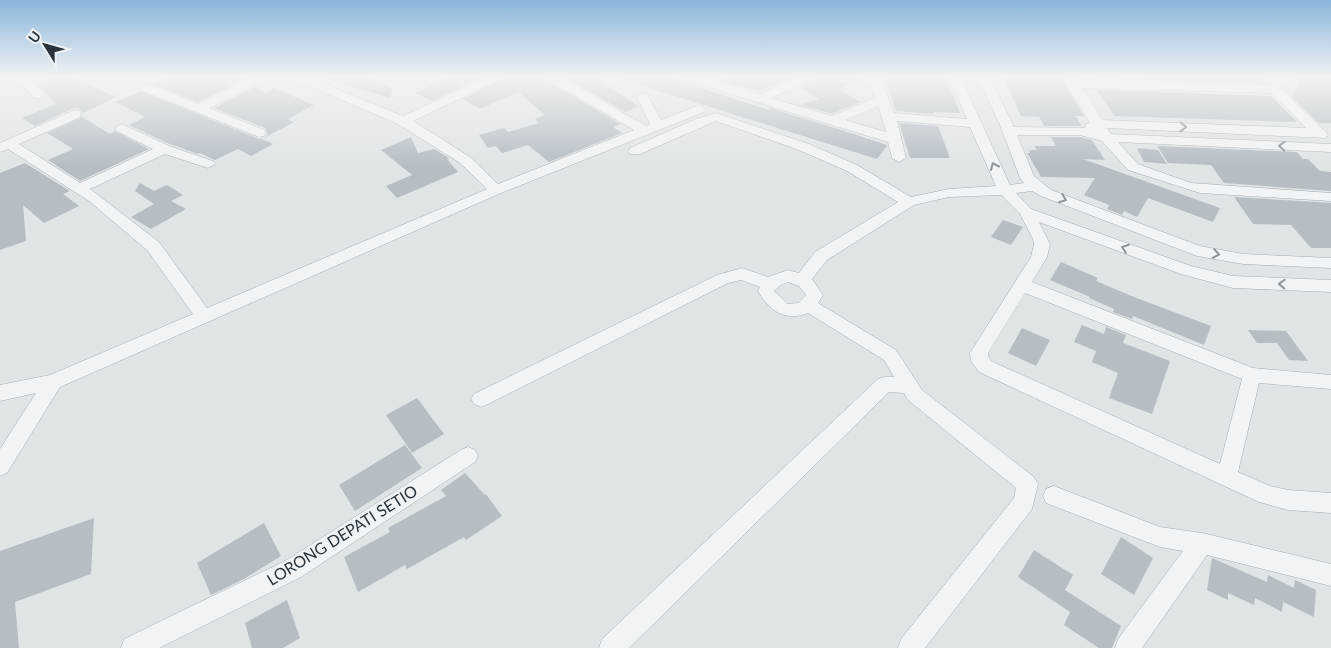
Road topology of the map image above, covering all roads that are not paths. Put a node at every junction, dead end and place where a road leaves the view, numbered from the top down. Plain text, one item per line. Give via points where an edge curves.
1 (190, 106) edge
2 (203, 106) edge
3 (369, 106) edge
4 (435, 106) edge
5 (607, 106) edge
6 (645, 106) edge
7 (782, 106) edge
8 (866, 106) edge
9 (883, 106) edge
10 (968, 106) edge
11 (997, 106) edge
12 (1087, 106) edge
13 (1292, 106) edge
14 (197, 109) junction
15 (700, 109) dead end
16 (75, 114) dead end
17 (889, 117) junction
18 (403, 121) junction
19 (832, 121) junction
20 (975, 123) junction
21 (1099, 124) junction
22 (122, 128) dead end
23 (651, 129) junction
24 (1009, 131) junction
25 (1080, 131) junction
26 (1318, 132) junction
27 (259, 133) dead end
28 (1108, 138) junction
29 (894, 140) junction
30 (4, 146) edge
31 (1331, 147) edge
32 (164, 149) junction
33 (635, 151) dead end
34 (899, 158) dead end
35 (208, 164) dead end
36 (1035, 186) junction
37 (78, 189) junction
38 (496, 190) junction
39 (1005, 190) junction
40 (1331, 197) edge
41 (909, 202) junction
42 (1026, 212) junction
43 (1331, 263) edge
44 (803, 280) junction
45 (769, 284) junction
46 (1022, 285) junction
47 (1331, 286) edge
48 (808, 305) junction
49 (204, 317) junction
50 (1252, 375) junction
51 (53, 382) junction
52 (1331, 382) edge
53 (909, 386) junction
54 (0, 393) edge
55 (481, 398) dead end
56 (468, 456) dead end
57 (0, 467) edge
58 (1227, 476) junction
59 (1054, 496) dead end
60 (1331, 503) edge
61 (1202, 543) junction
62 (1331, 575) edge
63 (133, 648) edge
64 (611, 648) edge
65 (910, 648) edge
66 (1127, 648) edge

1 - 14 street
2 - 14 street
3 - 18 street
4 - 18 street
5 - 23 street
6 - 23 street
7 - 19 street
8 - 19 street
9 - 17 street
10 - 20 street
11 - 24 street
12 - 21 street
13 - 26 street
14 - 27 street
15 - 23 street
16 - 30 street
17 - 20 street
17 - 29 street
18 - 38 street via 465,160
19 - 29 street
39 -> 20 street
21 - 25 street
21 -> 26 street
21 - 28 street
22 - 32 street
23 - 38 street
24 - 25 street
24 - 36 street via 1027,178
25 - 28 street
26 - 31 street
31 -> 28 street
28 - 40 street via 1128,164 1187,186
29 - 34 street
30 - 37 street
32 - 35 street
32 - 37 street
33 - 41 street via 716,117 804,147 852,168
36 - 39 street
36 -> 43 street via 1197,251 1242,259
37 - 49 street via 94,198 153,246
38 - 49 street
39 - 41 street via 949,193
39 - 42 street
41 - 44 street via 821,256
42 - 46 street via 1040,234 1042,244 1039,257
47 -> 42 street via 1233,282 1187,270
44 - 45 street via 788,276
44 - 48 street via 812,286 815,295
45 - 48 street via 766,291 776,306 788,311 802,310
45 - 55 street via 742,274 723,279
46 - 50 street
46 - 58 street via 979,353 980,361 986,367
48 - 53 street via 890,355
49 - 51 street
50 - 52 street
50 - 58 street
51 - 54 street
51 - 57 street
53 - 64 street via 885,384
53 - 65 street via 914,395 1027,484 1024,502
56 - 63 street, LORONG DEPATI SETIO via 293,569
58 - 60 street via 1267,495
59 - 61 street via 1160,537
61 - 62 street
61 - 66 street

